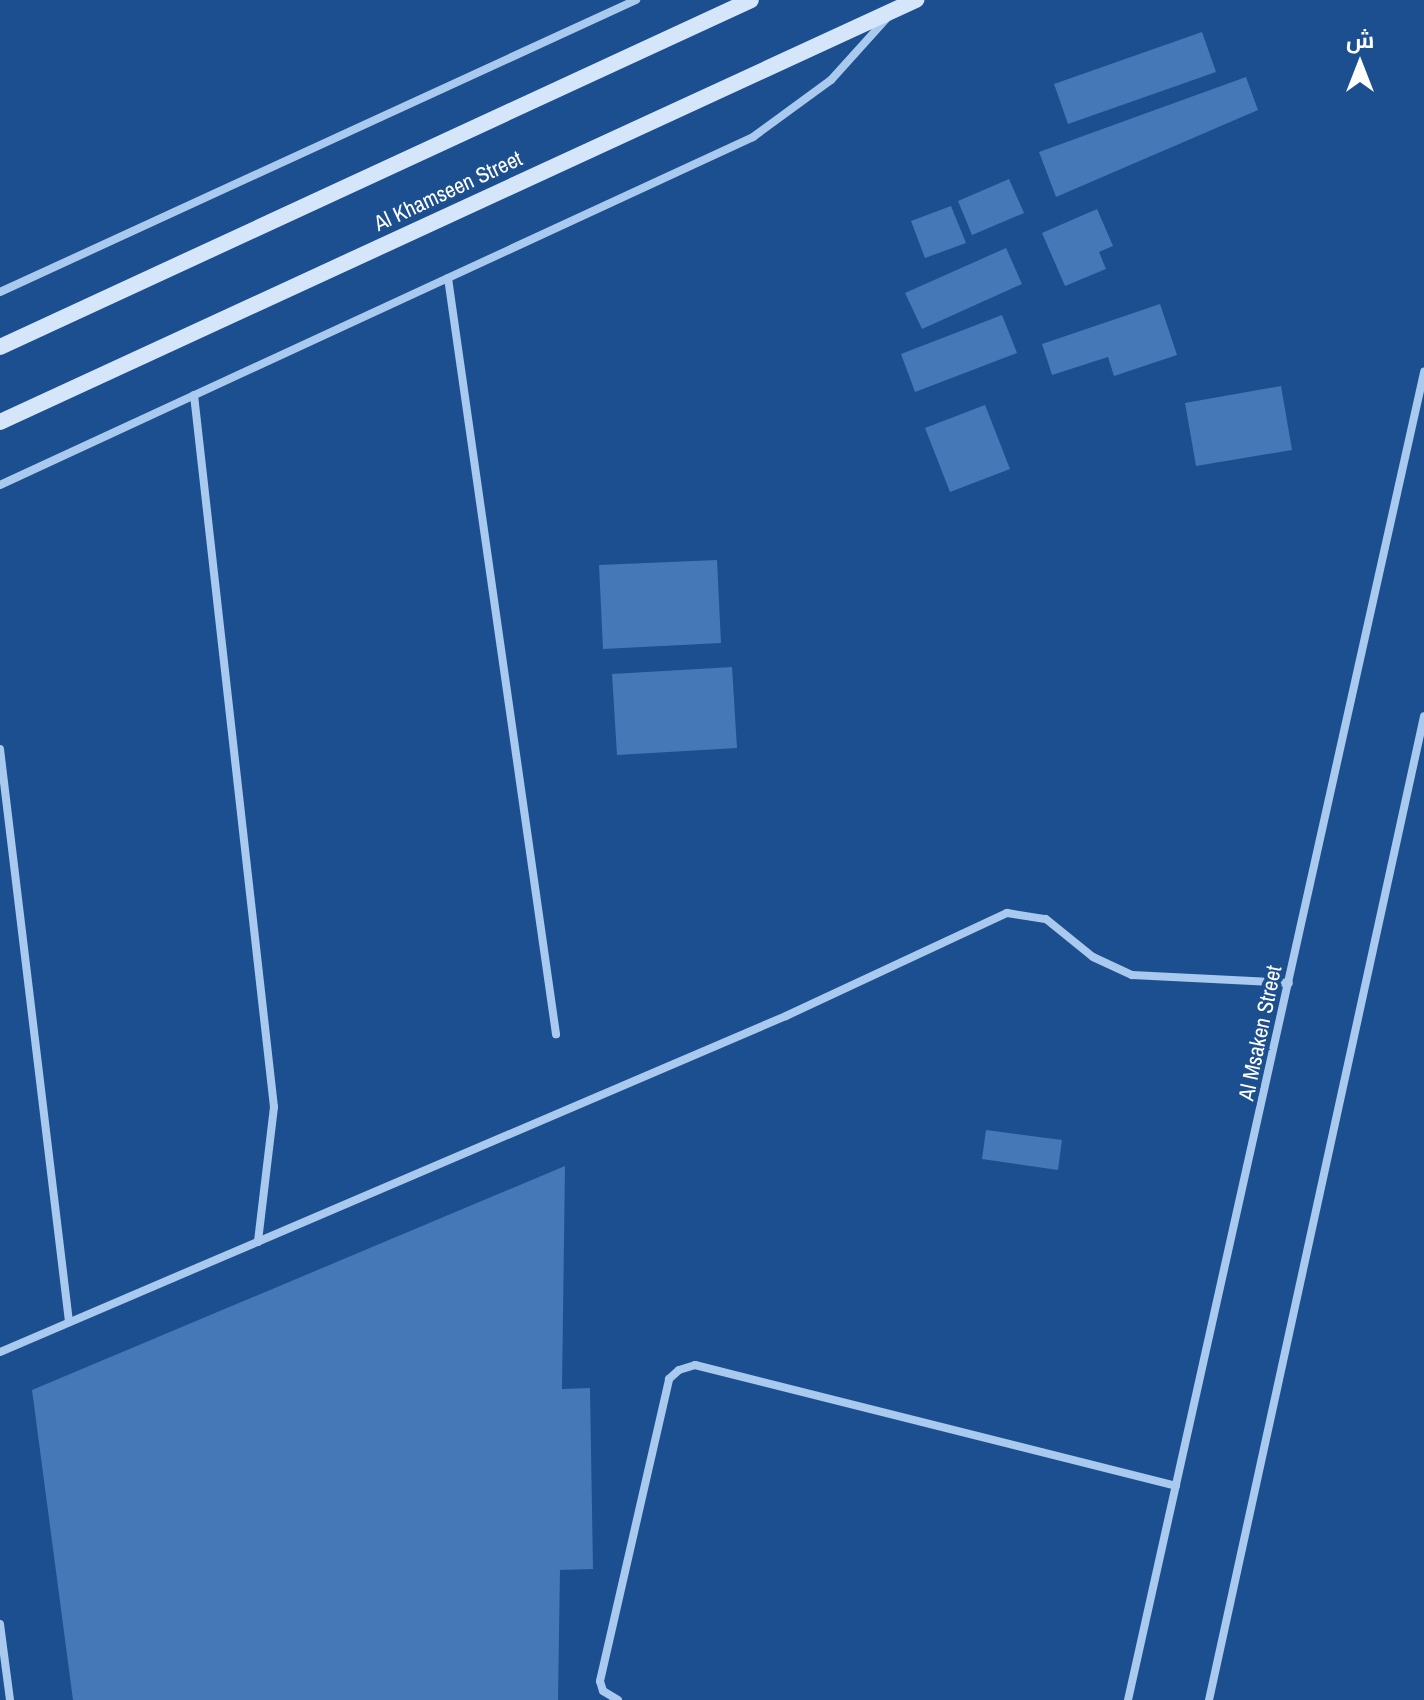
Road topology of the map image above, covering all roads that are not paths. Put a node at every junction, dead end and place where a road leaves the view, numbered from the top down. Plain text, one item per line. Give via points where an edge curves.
1 (636, 0) edge
2 (751, 0) edge
3 (916, 0) edge
4 (896, 8) junction
5 (448, 278) junction
6 (0, 292) edge
7 (0, 347) edge
8 (1424, 372) edge
9 (194, 395) junction
10 (0, 422) edge
11 (0, 485) edge
12 (1424, 716) edge
13 (0, 749) edge
14 (1289, 983) junction
15 (556, 1034) dead end
16 (258, 1242) junction
17 (69, 1322) junction
18 (0, 1352) edge
19 (1176, 1486) junction
20 (0, 1624) edge
21 (10, 1700) edge
22 (618, 1700) edge
23 (1128, 1700) edge
24 (1209, 1700) edge

1 - 6 street
2 - 7 main road, Al Khamseen Street
3 - 4 main road, Al Khamseen Street
4 - 5 street via 831,80 753,137
4 - 10 main road, Al Khamseen Street
5 - 9 street
5 - 15 street
8 - 14 street, Al Msaken Street
9 - 11 street
9 - 16 street via 274,1107
12 - 24 street
13 - 17 street
14 - 16 street via 1132,975 1093,957 1046,919 1007,913 786,1016
14 - 19 street, Al Msaken Street
16 - 17 street
17 - 18 street
19 - 22 street via 695,1365 679,1370 669,1379 600,1681 603,1691
19 - 23 street, Al Msaken Street
20 - 21 street

